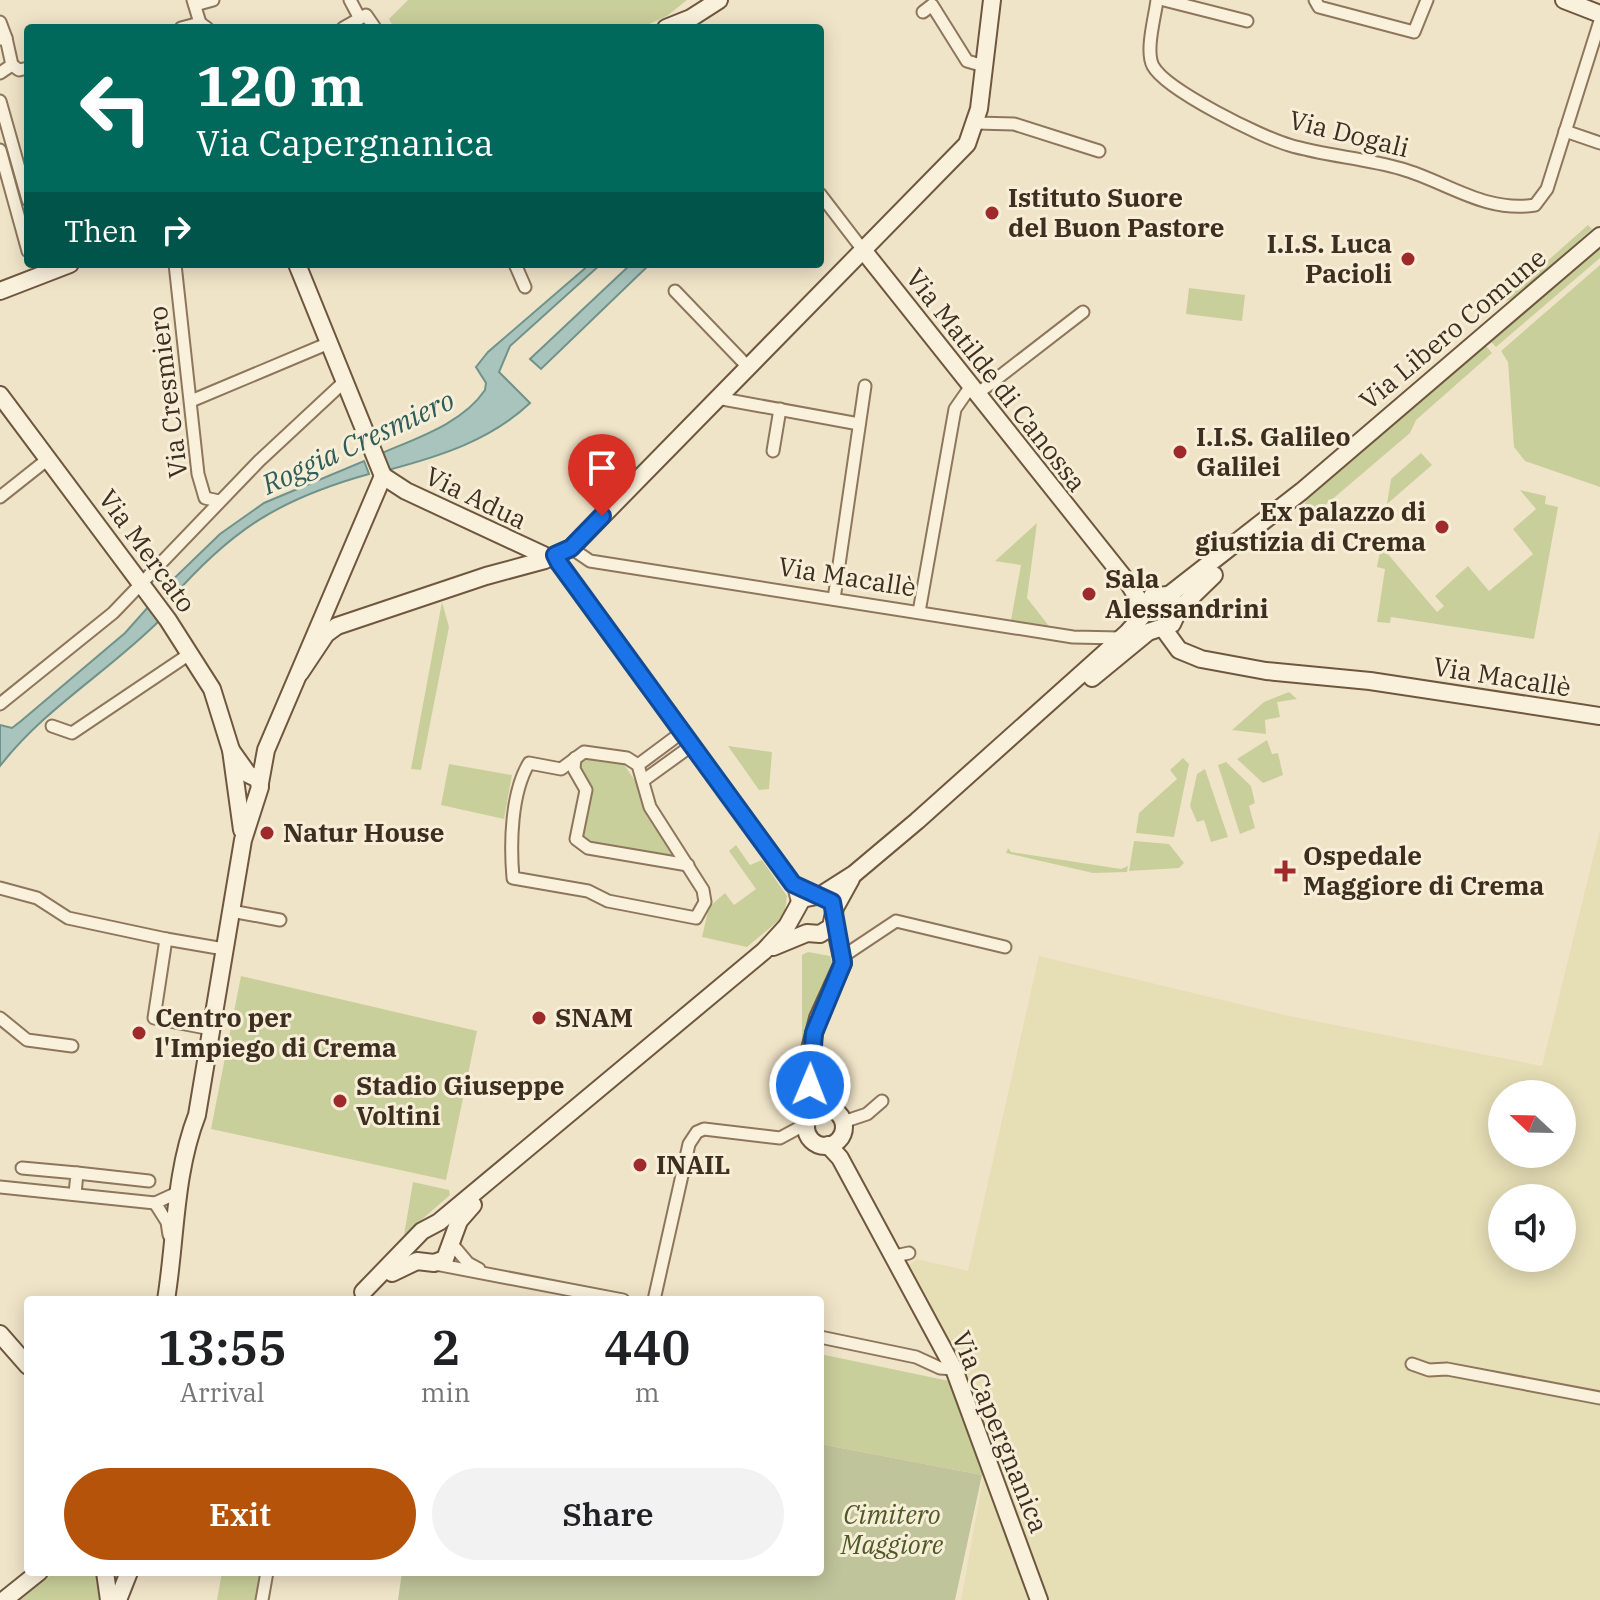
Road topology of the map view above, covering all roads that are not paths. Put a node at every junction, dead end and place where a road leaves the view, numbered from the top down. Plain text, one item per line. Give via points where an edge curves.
1 (213, 0) edge
2 (350, 0) edge
3 (719, 0) edge
4 (992, 0) edge
5 (1157, 0) edge
6 (1164, 0) edge
7 (1315, 0) edge
8 (1427, 0) edge
9 (1564, 0) edge
10 (194, 2) edge
11 (1188, 3) edge
12 (923, 12) dead end
13 (1600, 14) edge
14 (359, 17) junction
15 (1247, 21) dead end
16 (1600, 21) edge
17 (0, 22) edge
18 (195, 24) edge
19 (349, 24) edge
20 (373, 24) edge
21 (680, 24) edge
22 (3, 38) edge
23 (12, 65) junction
24 (984, 66) junction
25 (24, 69) edge
26 (0, 73) edge
27 (0, 101) edge
28 (976, 123) junction
29 (1565, 131) junction
30 (1600, 143) edge
31 (24, 144) edge
32 (13, 145) junction
33 (0, 150) edge
34 (1099, 151) dead end
35 (24, 187) edge
36 (824, 204) edge
37 (1600, 236) edge
38 (24, 237) edge
39 (863, 250) junction
40 (175, 268) edge
41 (299, 268) edge
42 (517, 268) edge
43 (40, 270) edge
44 (525, 287) dead end
45 (0, 291) edge
46 (675, 291) dead end
47 (1083, 312) dead end
48 (329, 343) junction
49 (748, 367) junction
50 (345, 381) junction
51 (865, 386) dead end
52 (974, 390) junction
53 (0, 395) edge
54 (717, 398) junction
55 (191, 401) junction
56 (780, 409) junction
57 (859, 424) junction
58 (773, 451) dead end
59 (48, 459) junction
60 (383, 476) junction
61 (406, 491) junction
62 (0, 497) edge
63 (375, 500) junction
64 (219, 501) junction
65 (514, 543) junction
66 (571, 548) junction
67 (552, 557) junction
68 (506, 571) junction
69 (144, 588) junction
70 (834, 599) junction
71 (329, 603) junction
72 (919, 612) junction
73 (1161, 613) junction
74 (337, 626) junction
75 (1120, 638) junction
76 (191, 653) junction
77 (300, 673) junction
78 (0, 704) edge
79 (1600, 716) edge
80 (52, 726) dead end
81 (681, 733) junction
82 (1012, 738) junction
83 (691, 746) junction
84 (575, 758) junction
85 (638, 765) junction
86 (644, 780) junction
87 (247, 786) junction
88 (688, 865) junction
89 (854, 874) junction
90 (793, 884) junction
91 (0, 888) edge
92 (817, 894) junction
93 (797, 908) junction
94 (231, 911) junction
95 (834, 914) junction
96 (280, 920) dead end
97 (810, 933) junction
98 (166, 939) junction
99 (1005, 947) dead end
100 (224, 949) junction
101 (764, 951) junction
102 (842, 957) junction
103 (0, 1018) edge
104 (211, 1029) junction
105 (72, 1046) dead end
106 (882, 1101) dead end
107 (813, 1110) junction
108 (197, 1115) junction
109 (843, 1122) junction
110 (541, 1141) junction
111 (835, 1148) junction
112 (22, 1168) dead end
113 (77, 1173) junction
114 (149, 1181) dead end
115 (0, 1187) edge
116 (179, 1192) junction
117 (75, 1194) junction
118 (155, 1203) junction
119 (432, 1227) junction
120 (415, 1241) junction
121 (452, 1244) junction
122 (173, 1258) junction
123 (428, 1262) junction
124 (483, 1271) junction
125 (167, 1296) edge
126 (359, 1296) edge
127 (604, 1296) edge
128 (655, 1296) edge
129 (0, 1334) edge
130 (824, 1338) edge
131 (943, 1346) junction
132 (916, 1357) junction
133 (24, 1361) edge
134 (1412, 1364) dead end
135 (954, 1369) junction
136 (1600, 1398) edge
137 (33, 1576) edge
138 (106, 1576) edge
139 (127, 1576) edge
140 (266, 1576) edge
141 (4, 1600) edge
142 (109, 1600) edge
143 (118, 1600) edge
144 (262, 1600) edge
145 (1039, 1600) edge

1 - 10 street
2 - 14 street
3 - 21 street
4 - 24 street
5 - 29 street, Via Dogali via 1150,57 1154,68 1189,97 1287,145 1402,169 1469,197 1523,207 1542,197
6 - 11 street
7 - 8 street via 1319,7 1414,32
9 - 13 street
10 - 18 street
11 - 15 street
12 - 24 street via 932,5 967,61
14 - 19 street
14 - 20 street via 370,18
16 - 29 street, Via Dogali
17 - 22 street
22 - 23 street
23 - 25 street
23 - 26 street
24 - 28 street
27 - 32 street
28 - 34 street via 1014,124
28 - 39 street via 967,144
29 - 30 street
31 - 32 street
32 - 35 street
33 - 38 street
36 - 39 street, Via Matilde di Canossa
37 - 73 street, Via Libero Comune
39 - 49 street
39 - 52 street, Via Matilde di Canossa
40 - 55 street, Via Cresmiero
41 - 48 street
42 - 44 street
43 - 45 street
46 - 49 street
47 - 52 street
48 - 50 street
48 - 55 street
49 - 54 street
50 - 60 street
50 - 64 street
51 - 57 street
52 - 72 street via 955,409
52 - 73 street, Via Matilde di Canossa via 1129,584
53 - 59 street, Via Mercato
54 - 56 street
54 - 66 street
55 - 64 street, Via Cresmiero via 202,493
56 - 57 street
56 - 58 street
57 - 70 street
59 - 62 street
59 - 69 street, Via Mercato
60 - 61 street, Via Adua
60 - 63 street
61 - 63 street via 388,491
61 - 65 street, Via Adua
63 - 71 street
64 - 69 street
65 - 67 street, Via Adua
65 - 68 street via 517,554
66 - 67 street
66 - 70 street, Via Macallè via 590,561
67 - 68 street
67 - 81 street
68 - 74 street
69 - 76 street, Via Mercato
69 - 78 street
70 - 72 street, Via Macallè
71 - 74 street
71 - 77 street
72 - 75 street, Via Macallè via 1073,637
73 - 75 street, Via Libero Comune
73 - 79 street, Via Macallè via 1179,650 1201,659
73 - 82 street, Via Libero Comune via 1034,728
74 - 77 street
75 - 82 street, Via Libero Comune
76 - 80 street via 72,733
76 - 87 street, Via Mercato via 212,689
77 - 87 street
81 - 83 street
81 - 85 street
82 - 89 street, Via Libero Comune
83 - 86 street
83 - 90 street
84 - 85 street via 594,752
84 - 88 street via 574,769 586,790 576,839 588,848
84 - 88 street via 561,769 529,763 523,774 513,878 696,918 702,913 703,890
85 - 86 street
86 - 88 street via 650,807
87 - 94 street, Via Mercato
89 - 92 street, Via Libero Comune
89 - 95 street, Via Libero Comune
90 - 92 street
90 - 93 street
91 - 98 street via 37,898 68,918
92 - 93 street, Via Libero Comune
92 - 95 street
93 - 97 street via 798,924
93 - 101 street, Via Libero Comune
94 - 96 street
94 - 100 street, Via Mercato
95 - 97 street, Via Libero Comune via 826,931
95 - 102 street
97 - 101 street, Via Libero Comune
97 - 102 street
98 - 100 street
98 - 104 street via 154,1018
99 - 102 street via 896,921
100 - 104 street, Via Mercato
101 - 110 street, Via Libero Comune
102 - 107 street via 810,1049
103 - 105 street via 27,1040
104 - 108 street, Via Mercato
106 - 109 street via 867,1114
107 - 109 street via 835,1111
107 - 111 street, Via Capergnanica via 812,1140
107 - 128 street via 780,1138 697,1132 689,1144
108 - 116 street
108 - 122 street
109 - 111 street
110 - 119 street, Via Libero Comune
110 - 121 street, Via Libero Comune via 464,1213
111 - 131 street, Via Capergnanica via 902,1254
112 - 113 street
113 - 114 street
113 - 117 street
115 - 117 street
116 - 118 street
116 - 122 street
117 - 118 street
118 - 122 street via 167,1222
119 - 120 street, Via Libero Comune
119 - 121 street via 447,1233
120 - 123 street
120 - 126 street, Via Libero Comune
121 - 123 street, Via Libero Comune via 449,1255
121 - 124 street
122 - 125 street
123 - 124 street
123 - 126 street, Via Libero Comune via 407,1264
124 - 127 street
129 - 133 street
130 - 132 street
131 - 132 street
131 - 135 street, Via Capergnanica
132 - 135 street
134 - 136 street
135 - 145 street, Via Capergnanica
137 - 141 street
138 - 142 street
139 - 143 street
140 - 144 street

